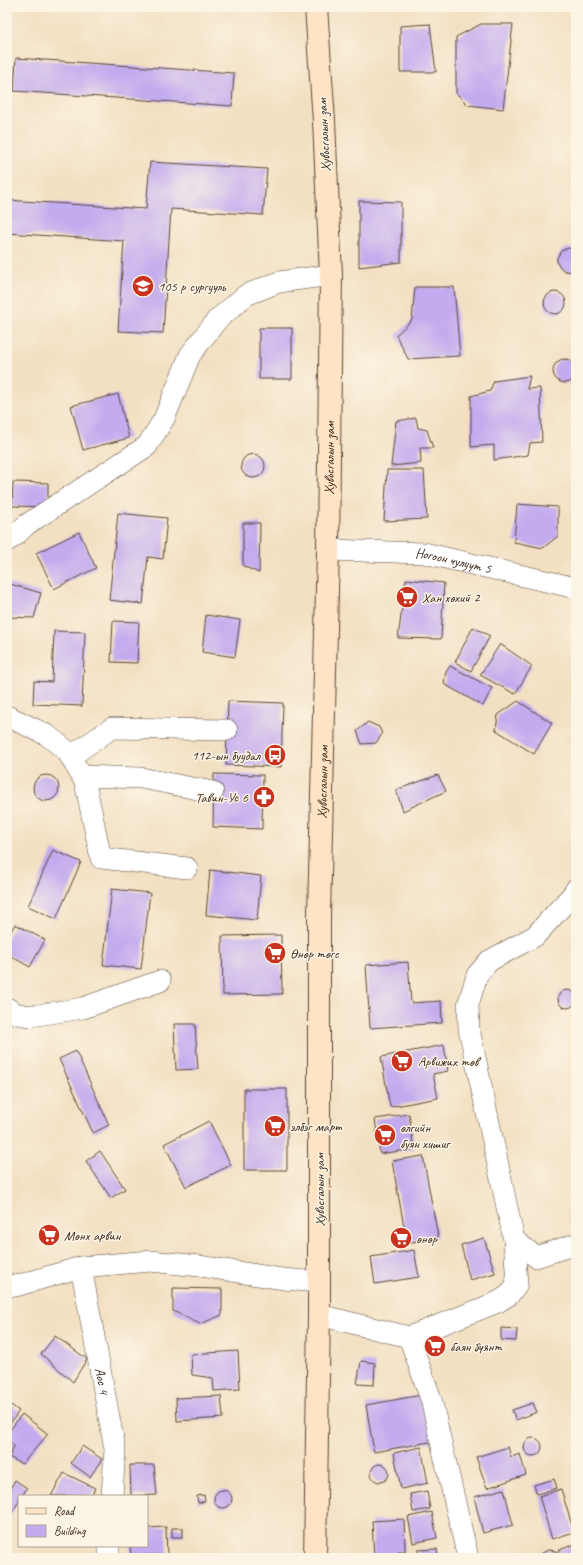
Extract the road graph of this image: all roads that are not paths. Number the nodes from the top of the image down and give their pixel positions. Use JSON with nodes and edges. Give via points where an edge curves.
{"nodes":[{"id":1,"x":316,"y":7,"type":"edge"},
{"id":2,"x":331,"y":275,"type":"junction"},
{"id":3,"x":17,"y":524,"type":"edge"},
{"id":4,"x":7,"y":541,"type":"edge"},
{"id":5,"x":328,"y":550,"type":"junction"},
{"id":6,"x":576,"y":588,"type":"edge"},
{"id":7,"x":7,"y":716,"type":"edge"},
{"id":8,"x":227,"y":730,"type":"dead end"},
{"id":9,"x":71,"y":756,"type":"junction"},
{"id":10,"x":82,"y":776,"type":"junction"},
{"id":11,"x":213,"y":792,"type":"dead end"},
{"id":12,"x":186,"y":868,"type":"dead end"},
{"id":13,"x":576,"y":889,"type":"edge"},
{"id":14,"x":160,"y":981,"type":"dead end"},
{"id":15,"x":7,"y":1008,"type":"edge"},
{"id":16,"x":514,"y":1240,"type":"junction"},
{"id":17,"x":576,"y":1244,"type":"edge"},
{"id":18,"x":81,"y":1267,"type":"junction"},
{"id":19,"x":319,"y":1282,"type":"junction"},
{"id":20,"x":10,"y":1290,"type":"edge"},
{"id":21,"x":319,"y":1315,"type":"junction"},
{"id":22,"x":409,"y":1337,"type":"junction"},
{"id":23,"x":112,"y":1495,"type":"edge"},
{"id":24,"x":109,"y":1547,"type":"edge"},
{"id":25,"x":109,"y":1558,"type":"edge"},
{"id":26,"x":315,"y":1558,"type":"edge"},
{"id":27,"x":468,"y":1558,"type":"edge"}],
"edges":[{"from":1,"to":2,"type":"main road","name":"Хувьсгалын зам"},
{"from":2,"to":3,"type":"street","via":[[279,282],[246,295],[217,320],[190,356],[164,419],[147,446]]},
{"from":2,"to":5,"type":"main road","name":"Хувьсгалын зам"},
{"from":3,"to":4,"type":"street","via":[[16,535]]},
{"from":5,"to":6,"type":"street","name":"Ногоон чулуут 5","via":[[424,553]]},
{"from":5,"to":19,"type":"main road","name":"Хувьсгалын зам","via":[[319,923]]},
{"from":7,"to":9,"type":"street","via":[[47,735]]},
{"from":8,"to":9,"type":"street","via":[[112,728]]},
{"from":9,"to":10,"type":"street"},
{"from":10,"to":11,"type":"street","via":[[141,778]]},
{"from":10,"to":12,"type":"street","via":[[101,858]]},
{"from":13,"to":16,"type":"street","via":[[535,936],[489,961],[477,975],[468,1005],[469,1029]]},
{"from":14,"to":15,"type":"street","via":[[83,1008],[31,1016],[17,1014]]},
{"from":16,"to":17,"type":"street","via":[[536,1257]]},
{"from":16,"to":22,"type":"street","via":[[517,1284],[510,1295]]},
{"from":18,"to":19,"type":"street","via":[[150,1261]]},
{"from":18,"to":20,"type":"street"},
{"from":18,"to":23,"type":"street","name":"Аос 4","via":[[115,1449]]},
{"from":19,"to":21,"type":"main road","name":"Хувьсгалын зам"},
{"from":21,"to":22,"type":"street"},
{"from":21,"to":26,"type":"main road","name":"Хувьсгалын зам"},
{"from":22,"to":27,"type":"street","via":[[431,1399]]},
{"from":24,"to":25,"type":"street"}]}
